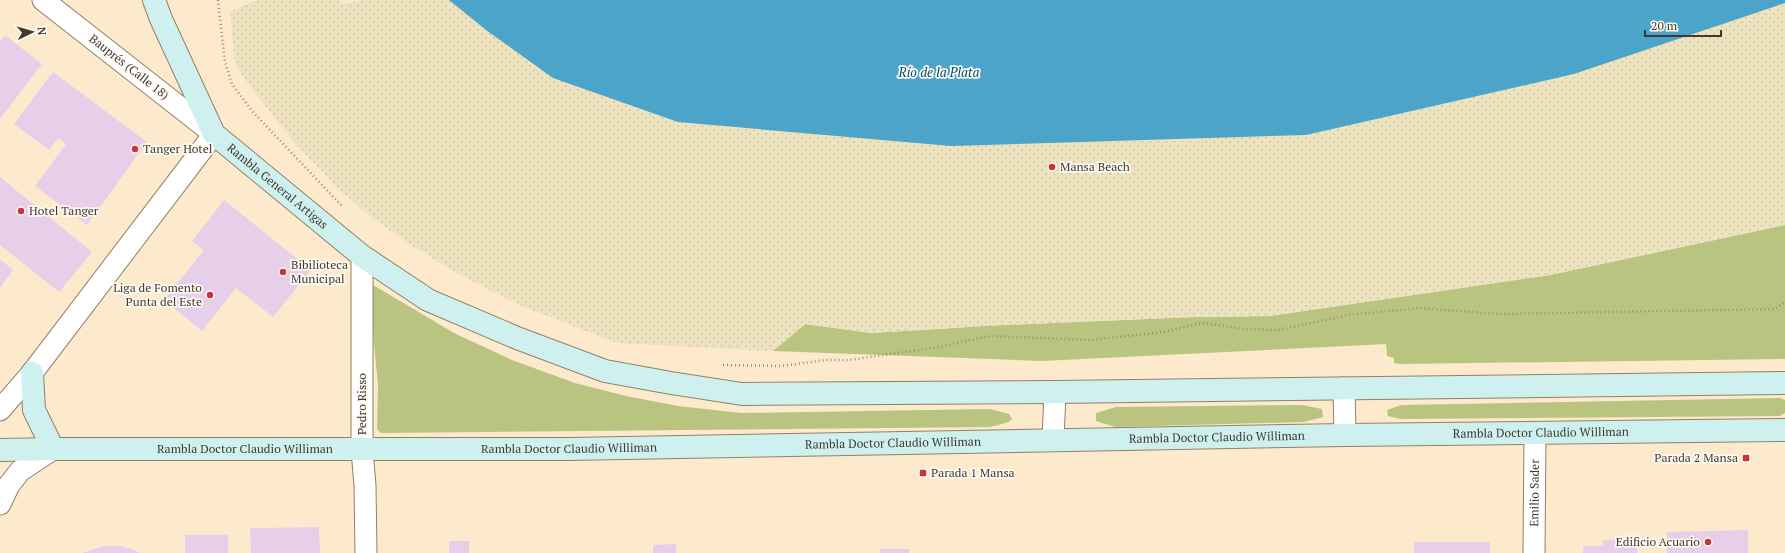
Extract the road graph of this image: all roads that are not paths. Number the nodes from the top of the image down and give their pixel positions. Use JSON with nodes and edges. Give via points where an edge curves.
{"nodes":[{"id":1,"x":43,"y":0,"type":"edge"},
{"id":2,"x":154,"y":0,"type":"edge"},
{"id":3,"x":214,"y":134,"type":"junction"},
{"id":4,"x":362,"y":256,"type":"junction"},
{"id":5,"x":32,"y":373,"type":"junction"},
{"id":6,"x":1785,"y":383,"type":"edge"},
{"id":7,"x":1344,"y":388,"type":"junction"},
{"id":8,"x":1055,"y":392,"type":"junction"},
{"id":9,"x":0,"y":410,"type":"edge"},
{"id":10,"x":1785,"y":430,"type":"edge"},
{"id":11,"x":1536,"y":433,"type":"junction"},
{"id":12,"x":1345,"y":434,"type":"junction"},
{"id":13,"x":1053,"y":439,"type":"junction"},
{"id":14,"x":53,"y":449,"type":"junction"},
{"id":15,"x":362,"y":449,"type":"junction"},
{"id":16,"x":0,"y":450,"type":"edge"},
{"id":17,"x":0,"y":504,"type":"edge"},
{"id":18,"x":366,"y":553,"type":"edge"},
{"id":19,"x":1534,"y":553,"type":"edge"}],
"edges":[{"from":1,"to":3,"type":"street","name":"Bauprés (Calle 18)"},
{"from":2,"to":3,"type":"main road","name":"Rambla General Artigas"},
{"from":3,"to":4,"type":"main road","name":"Rambla General Artigas"},
{"from":3,"to":5,"type":"street"},
{"from":4,"to":8,"type":"main road","via":[[428,300],[517,338],[605,371],[742,394]]},
{"from":4,"to":15,"type":"street","name":"Pedro Risso"},
{"from":5,"to":9,"type":"street"},
{"from":5,"to":14,"type":"main road","via":[[34,410]]},
{"from":6,"to":7,"type":"main road"},
{"from":7,"to":8,"type":"main road"},
{"from":7,"to":12,"type":"street"},
{"from":8,"to":13,"type":"street"},
{"from":10,"to":11,"type":"main road","name":"Rambla Doctor Claudio Williman"},
{"from":11,"to":12,"type":"main road","name":"Rambla Doctor Claudio Williman"},
{"from":11,"to":19,"type":"street","name":"Emilio Sader"},
{"from":12,"to":13,"type":"main road","name":"Rambla Doctor Claudio Williman"},
{"from":13,"to":15,"type":"main road","name":"Rambla Doctor Claudio Williman","via":[[569,449]]},
{"from":14,"to":15,"type":"main road","name":"Rambla Doctor Claudio Williman"},
{"from":14,"to":16,"type":"main road","name":"Rambla Doctor Claudio Williman"},
{"from":14,"to":17,"type":"street","via":[[20,471],[9,485]]},
{"from":15,"to":18,"type":"street","name":"Pedro Risso","via":[[366,499]]}]}
